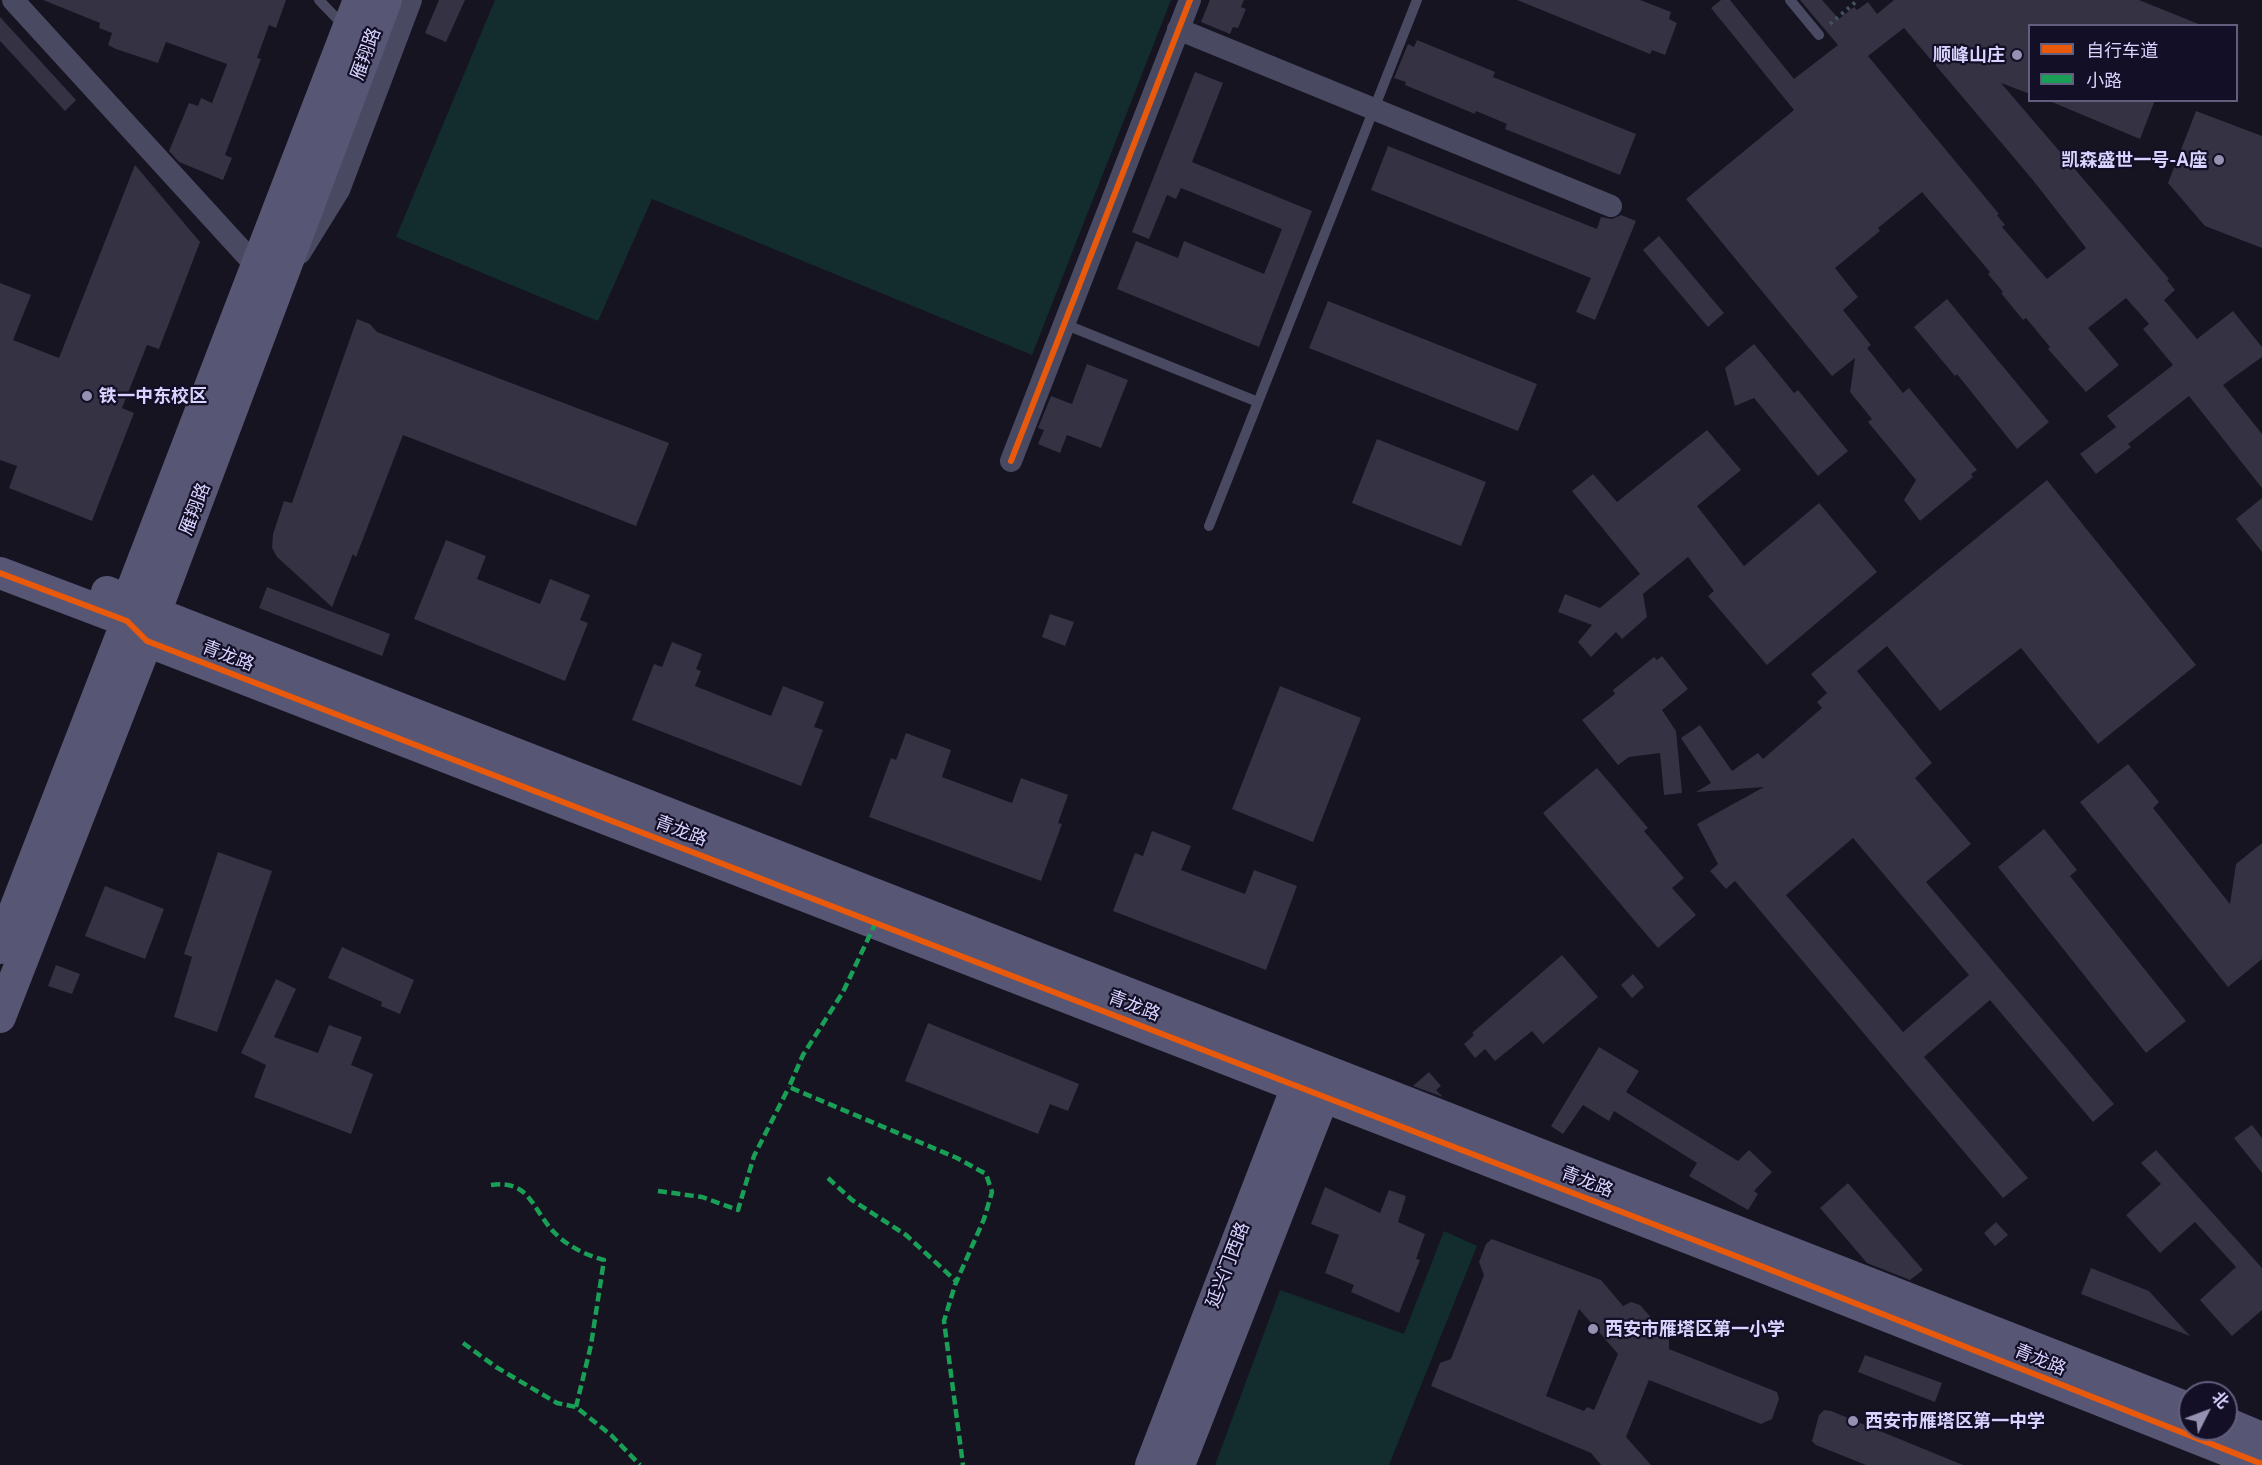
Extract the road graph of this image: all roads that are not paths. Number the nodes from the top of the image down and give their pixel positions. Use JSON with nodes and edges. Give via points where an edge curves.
{"nodes":[{"id":1,"x":13,"y":0,"type":"edge"},
{"id":2,"x":319,"y":0,"type":"edge"},
{"id":3,"x":359,"y":0,"type":"edge"},
{"id":4,"x":386,"y":0,"type":"edge"},
{"id":5,"x":411,"y":0,"type":"edge"},
{"id":6,"x":1190,"y":0,"type":"edge"},
{"id":7,"x":1417,"y":0,"type":"edge"},
{"id":8,"x":1790,"y":0,"type":"edge"},
{"id":9,"x":1178,"y":29,"type":"junction"},
{"id":10,"x":347,"y":30,"type":"junction"},
{"id":11,"x":1819,"y":35,"type":"road end"},
{"id":12,"x":1374,"y":109,"type":"junction"},
{"id":13,"x":1611,"y":206,"type":"dead end"},
{"id":14,"x":270,"y":275,"type":"junction"},
{"id":15,"x":1064,"y":324,"type":"junction"},
{"id":16,"x":1258,"y":402,"type":"junction"},
{"id":17,"x":1011,"y":461,"type":"dead end"},
{"id":18,"x":1209,"y":526,"type":"dead end"},
{"id":19,"x":0,"y":551,"type":"edge"},
{"id":20,"x":0,"y":573,"type":"edge"},
{"id":21,"x":139,"y":619,"type":"junction"},
{"id":22,"x":0,"y":948,"type":"edge"},
{"id":23,"x":0,"y":1017,"type":"edge"},
{"id":24,"x":1315,"y":1080,"type":"junction"},
{"id":25,"x":2178,"y":1404,"type":"edge"},
{"id":26,"x":2238,"y":1429,"type":"edge"},
{"id":27,"x":2262,"y":1438,"type":"edge"},
{"id":28,"x":2262,"y":1464,"type":"edge"},
{"id":29,"x":1151,"y":1465,"type":"edge"},
{"id":30,"x":1179,"y":1465,"type":"edge"}],
"edges":[{"from":1,"to":14,"type":"street"},
{"from":2,"to":10,"type":"lane"},
{"from":3,"to":10,"type":"street","name":"雁翔路"},
{"from":4,"to":14,"type":"street","name":"雁翔路"},
{"from":5,"to":14,"type":"street","via":[[339,190]]},
{"from":6,"to":9,"type":"street"},
{"from":7,"to":12,"type":"lane"},
{"from":8,"to":11,"type":"lane"},
{"from":9,"to":12,"type":"street"},
{"from":9,"to":15,"type":"street"},
{"from":10,"to":14,"type":"street","name":"雁翔路"},
{"from":12,"to":13,"type":"street"},
{"from":12,"to":16,"type":"lane"},
{"from":14,"to":21,"type":"street","name":"雁翔路"},
{"from":15,"to":16,"type":"lane"},
{"from":15,"to":17,"type":"street"},
{"from":16,"to":18,"type":"lane"},
{"from":19,"to":21,"type":"street","name":"青龙路"},
{"from":20,"to":21,"type":"street","name":"青龙路"},
{"from":21,"to":22,"type":"street","name":"雁翔路"},
{"from":21,"to":23,"type":"street","name":"雁翔路"},
{"from":21,"to":24,"type":"street","name":"青龙路"},
{"from":24,"to":25,"type":"street","name":"青龙路"},
{"from":24,"to":28,"type":"street","name":"青龙路"},
{"from":24,"to":29,"type":"street","name":"延兴门西路"},
{"from":24,"to":30,"type":"street","name":"延兴门西路"},
{"from":26,"to":27,"type":"street"}]}
